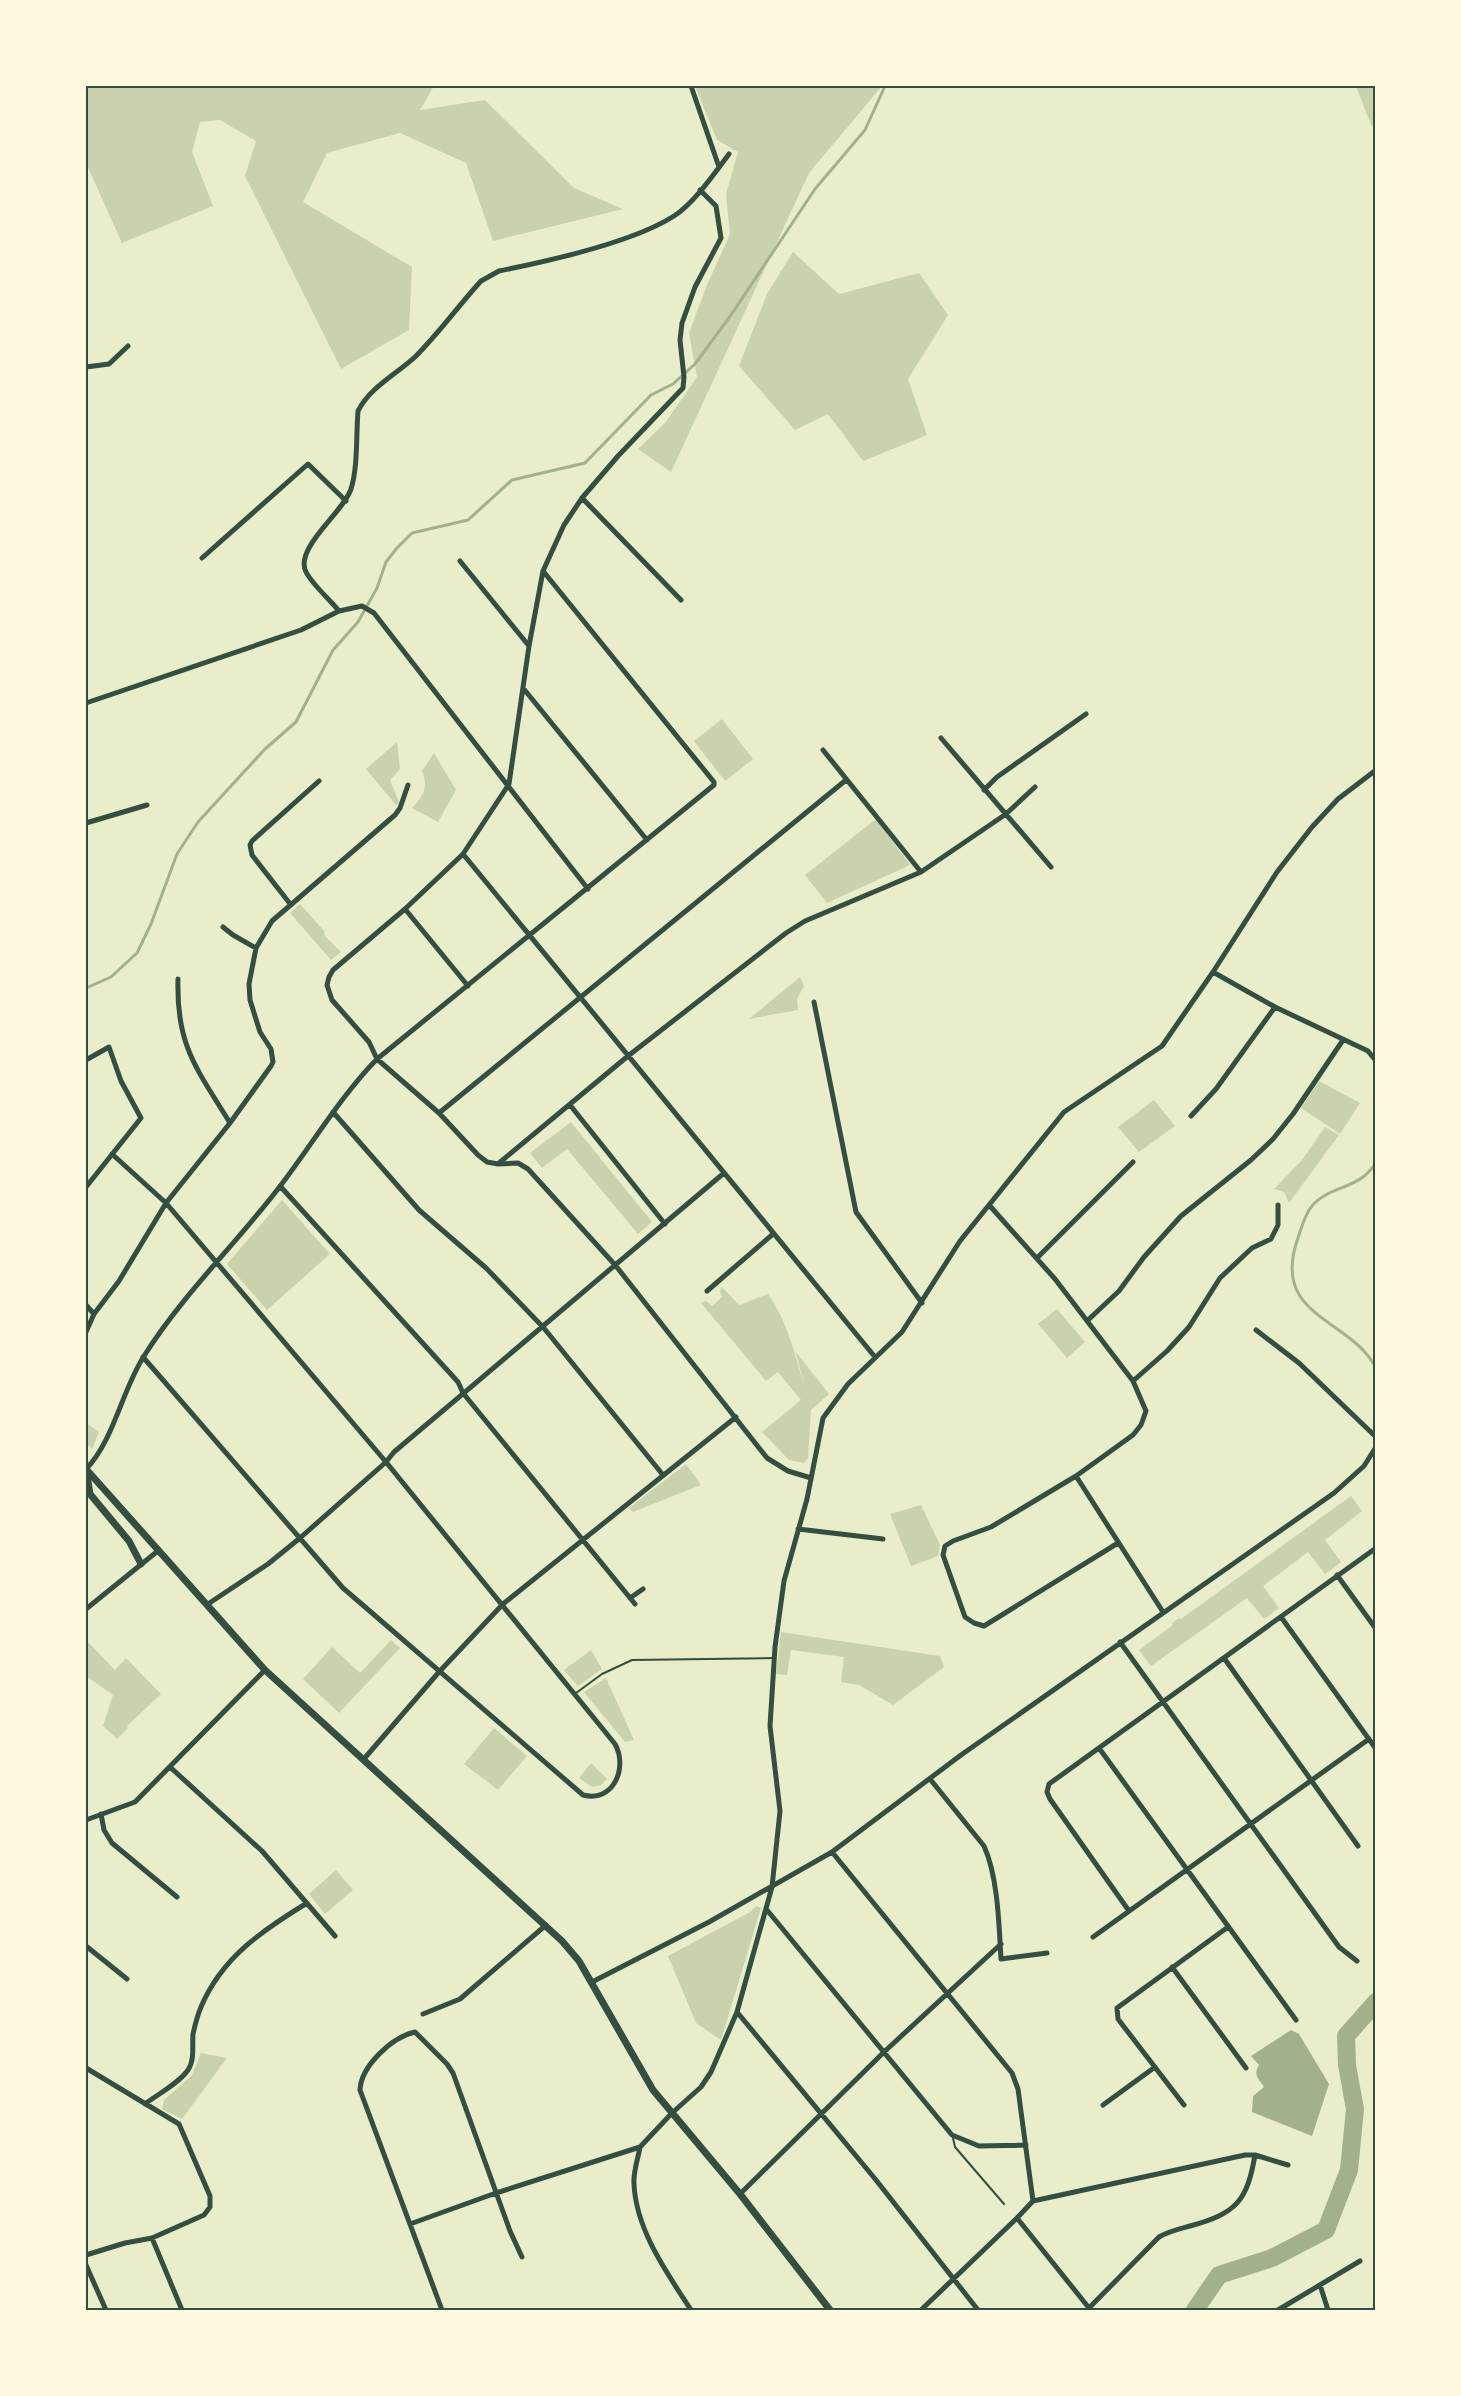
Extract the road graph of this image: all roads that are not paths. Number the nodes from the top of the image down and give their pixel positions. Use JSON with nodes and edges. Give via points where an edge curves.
{"nodes":[{"id":1,"x":692,"y":86,"type":"edge"},
{"id":2,"x":729,"y":154,"type":"dead end"},
{"id":3,"x":719,"y":167,"type":"junction"},
{"id":4,"x":700,"y":190,"type":"junction"},
{"id":5,"x":128,"y":346,"type":"dead end"},
{"id":6,"x":86,"y":367,"type":"edge"},
{"id":7,"x":582,"y":498,"type":"junction"},
{"id":8,"x":346,"y":501,"type":"junction"},
{"id":9,"x":202,"y":558,"type":"dead end"},
{"id":10,"x":460,"y":561,"type":"dead end"},
{"id":11,"x":543,"y":571,"type":"junction"},
{"id":12,"x":681,"y":600,"type":"dead end"},
{"id":13,"x":339,"y":611,"type":"junction"},
{"id":14,"x":528,"y":645,"type":"junction"},
{"id":15,"x":523,"y":688,"type":"junction"},
{"id":16,"x":86,"y":702,"type":"edge"},
{"id":17,"x":1086,"y":714,"type":"dead end"},
{"id":18,"x":941,"y":738,"type":"dead end"},
{"id":19,"x":823,"y":750,"type":"dead end"},
{"id":20,"x":1376,"y":770,"type":"edge"},
{"id":21,"x":846,"y":780,"type":"junction"},
{"id":22,"x":320,"y":781,"type":"dead end"},
{"id":23,"x":408,"y":784,"type":"dead end"},
{"id":24,"x":509,"y":784,"type":"junction"},
{"id":25,"x":1035,"y":788,"type":"dead end"},
{"id":26,"x":984,"y":790,"type":"junction"},
{"id":27,"x":147,"y":805,"type":"dead end"},
{"id":28,"x":1006,"y":814,"type":"junction"},
{"id":29,"x":86,"y":822,"type":"edge"},
{"id":30,"x":647,"y":840,"type":"junction"},
{"id":31,"x":463,"y":854,"type":"junction"},
{"id":32,"x":1051,"y":867,"type":"dead end"},
{"id":33,"x":921,"y":872,"type":"junction"},
{"id":34,"x":588,"y":889,"type":"junction"},
{"id":35,"x":291,"y":905,"type":"junction"},
{"id":36,"x":405,"y":909,"type":"junction"},
{"id":37,"x":223,"y":927,"type":"dead end"},
{"id":38,"x":530,"y":936,"type":"junction"},
{"id":39,"x":256,"y":948,"type":"junction"},
{"id":40,"x":1214,"y":972,"type":"junction"},
{"id":41,"x":178,"y":979,"type":"dead end"},
{"id":42,"x":468,"y":986,"type":"junction"},
{"id":43,"x":579,"y":997,"type":"junction"},
{"id":44,"x":814,"y":1002,"type":"dead end"},
{"id":45,"x":1275,"y":1007,"type":"junction"},
{"id":46,"x":1343,"y":1040,"type":"junction"},
{"id":47,"x":628,"y":1056,"type":"junction"},
{"id":48,"x":377,"y":1059,"type":"junction"},
{"id":49,"x":86,"y":1060,"type":"edge"},
{"id":50,"x":1376,"y":1061,"type":"edge"},
{"id":51,"x":570,"y":1105,"type":"junction"},
{"id":52,"x":333,"y":1112,"type":"junction"},
{"id":53,"x":439,"y":1113,"type":"junction"},
{"id":54,"x":1191,"y":1116,"type":"dead end"},
{"id":55,"x":230,"y":1123,"type":"junction"},
{"id":56,"x":112,"y":1154,"type":"junction"},
{"id":57,"x":1132,"y":1162,"type":"dead end"},
{"id":58,"x":498,"y":1164,"type":"junction"},
{"id":59,"x":724,"y":1173,"type":"junction"},
{"id":60,"x":280,"y":1186,"type":"junction"},
{"id":61,"x":86,"y":1187,"type":"edge"},
{"id":62,"x":166,"y":1203,"type":"junction"},
{"id":63,"x":1278,"y":1205,"type":"dead end"},
{"id":64,"x":990,"y":1206,"type":"junction"},
{"id":65,"x":665,"y":1224,"type":"junction"},
{"id":66,"x":773,"y":1234,"type":"junction"},
{"id":67,"x":1037,"y":1258,"type":"junction"},
{"id":68,"x":216,"y":1263,"type":"junction"},
{"id":69,"x":616,"y":1266,"type":"junction"},
{"id":70,"x":707,"y":1291,"type":"dead end"},
{"id":71,"x":922,"y":1303,"type":"junction"},
{"id":72,"x":86,"y":1305,"type":"edge"},
{"id":73,"x":94,"y":1314,"type":"junction"},
{"id":74,"x":1087,"y":1321,"type":"junction"},
{"id":75,"x":543,"y":1327,"type":"junction"},
{"id":76,"x":1256,"y":1330,"type":"dead end"},
{"id":77,"x":86,"y":1332,"type":"edge"},
{"id":78,"x":143,"y":1357,"type":"junction"},
{"id":79,"x":875,"y":1357,"type":"junction"},
{"id":80,"x":1133,"y":1381,"type":"junction"},
{"id":81,"x":463,"y":1393,"type":"junction"},
{"id":82,"x":736,"y":1417,"type":"junction"},
{"id":83,"x":1376,"y":1437,"type":"edge"},
{"id":84,"x":1376,"y":1447,"type":"edge"},
{"id":85,"x":386,"y":1462,"type":"junction"},
{"id":86,"x":86,"y":1469,"type":"edge"},
{"id":87,"x":663,"y":1475,"type":"junction"},
{"id":88,"x":1076,"y":1476,"type":"junction"},
{"id":89,"x":811,"y":1478,"type":"junction"},
{"id":90,"x":798,"y":1529,"type":"junction"},
{"id":91,"x":300,"y":1538,"type":"junction"},
{"id":92,"x":582,"y":1539,"type":"junction"},
{"id":93,"x":883,"y":1539,"type":"dead end"},
{"id":94,"x":1118,"y":1543,"type":"junction"},
{"id":95,"x":1376,"y":1548,"type":"edge"},
{"id":96,"x":159,"y":1550,"type":"junction"},
{"id":97,"x":141,"y":1564,"type":"junction"},
{"id":98,"x":1337,"y":1575,"type":"junction"},
{"id":99,"x":643,"y":1589,"type":"dead end"},
{"id":100,"x":630,"y":1598,"type":"junction"},
{"id":101,"x":208,"y":1604,"type":"junction"},
{"id":102,"x":503,"y":1604,"type":"junction"},
{"id":103,"x":635,"y":1604,"type":"dead end"},
{"id":104,"x":86,"y":1609,"type":"edge"},
{"id":105,"x":1163,"y":1612,"type":"junction"},
{"id":106,"x":1281,"y":1617,"type":"junction"},
{"id":107,"x":1376,"y":1629,"type":"edge"},
{"id":108,"x":1120,"y":1642,"type":"junction"},
{"id":109,"x":774,"y":1658,"type":"junction"},
{"id":110,"x":1224,"y":1659,"type":"junction"},
{"id":111,"x":265,"y":1670,"type":"junction"},
{"id":112,"x":439,"y":1672,"type":"junction"},
{"id":113,"x":575,"y":1693,"type":"junction"},
{"id":114,"x":1162,"y":1701,"type":"junction"},
{"id":115,"x":1369,"y":1739,"type":"junction"},
{"id":116,"x":1099,"y":1748,"type":"junction"},
{"id":117,"x":1376,"y":1749,"type":"edge"},
{"id":118,"x":363,"y":1760,"type":"junction"},
{"id":119,"x":170,"y":1767,"type":"junction"},
{"id":120,"x":930,"y":1779,"type":"junction"},
{"id":121,"x":1311,"y":1781,"type":"junction"},
{"id":122,"x":101,"y":1814,"type":"junction"},
{"id":123,"x":86,"y":1820,"type":"edge"},
{"id":124,"x":1250,"y":1825,"type":"junction"},
{"id":125,"x":1358,"y":1846,"type":"dead end"},
{"id":126,"x":832,"y":1852,"type":"junction"},
{"id":127,"x":1186,"y":1870,"type":"junction"},
{"id":128,"x":772,"y":1887,"type":"junction"},
{"id":129,"x":177,"y":1897,"type":"dead end"},
{"id":130,"x":307,"y":1903,"type":"junction"},
{"id":131,"x":767,"y":1910,"type":"junction"},
{"id":132,"x":1129,"y":1911,"type":"junction"},
{"id":133,"x":546,"y":1925,"type":"junction"},
{"id":134,"x":1228,"y":1927,"type":"junction"},
{"id":135,"x":335,"y":1936,"type":"dead end"},
{"id":136,"x":1093,"y":1937,"type":"dead end"},
{"id":137,"x":1000,"y":1944,"type":"junction"},
{"id":138,"x":86,"y":1946,"type":"edge"},
{"id":139,"x":1047,"y":1953,"type":"dead end"},
{"id":140,"x":1357,"y":1961,"type":"dead end"},
{"id":141,"x":1172,"y":1967,"type":"junction"},
{"id":142,"x":127,"y":1979,"type":"dead end"},
{"id":143,"x":592,"y":1982,"type":"junction"},
{"id":144,"x":949,"y":1993,"type":"junction"},
{"id":145,"x":737,"y":2012,"type":"junction"},
{"id":146,"x":423,"y":2014,"type":"dead end"},
{"id":147,"x":1296,"y":2020,"type":"dead end"},
{"id":148,"x":884,"y":2052,"type":"junction"},
{"id":149,"x":1155,"y":2067,"type":"junction"},
{"id":150,"x":86,"y":2068,"type":"edge"},
{"id":151,"x":1246,"y":2068,"type":"dead end"},
{"id":152,"x":145,"y":2104,"type":"junction"},
{"id":153,"x":1103,"y":2105,"type":"dead end"},
{"id":154,"x":1184,"y":2105,"type":"dead end"},
{"id":155,"x":672,"y":2113,"type":"junction"},
{"id":156,"x":822,"y":2115,"type":"junction"},
{"id":157,"x":952,"y":2135,"type":"junction"},
{"id":158,"x":1026,"y":2145,"type":"junction"},
{"id":159,"x":640,"y":2147,"type":"junction"},
{"id":160,"x":1256,"y":2155,"type":"junction"},
{"id":161,"x":1288,"y":2165,"type":"dead end"},
{"id":162,"x":496,"y":2193,"type":"junction"},
{"id":163,"x":740,"y":2194,"type":"junction"},
{"id":164,"x":1033,"y":2201,"type":"junction"},
{"id":165,"x":1004,"y":2204,"type":"dead end"},
{"id":166,"x":1017,"y":2218,"type":"junction"},
{"id":167,"x":410,"y":2224,"type":"junction"},
{"id":168,"x":152,"y":2238,"type":"junction"},
{"id":169,"x":86,"y":2255,"type":"edge"},
{"id":170,"x":522,"y":2257,"type":"dead end"},
{"id":171,"x":1360,"y":2261,"type":"dead end"},
{"id":172,"x":86,"y":2265,"type":"edge"},
{"id":173,"x":954,"y":2279,"type":"junction"},
{"id":174,"x":1320,"y":2285,"type":"junction"},
{"id":175,"x":106,"y":2310,"type":"edge"},
{"id":176,"x":182,"y":2310,"type":"edge"},
{"id":177,"x":442,"y":2310,"type":"edge"},
{"id":178,"x":692,"y":2310,"type":"edge"},
{"id":179,"x":830,"y":2310,"type":"edge"},
{"id":180,"x":921,"y":2310,"type":"edge"},
{"id":181,"x":978,"y":2310,"type":"edge"},
{"id":182,"x":1278,"y":2310,"type":"edge"},
{"id":183,"x":1328,"y":2310,"type":"edge"}],
"edges":[{"from":1,"to":3,"type":"street"},
{"from":2,"to":3,"type":"street"},
{"from":3,"to":4,"type":"street"},
{"from":4,"to":7,"type":"street","via":[[716,206],[721,238],[682,322],[683,388]]},
{"from":4,"to":8,"type":"street","via":[[676,214],[655,226],[598,247],[499,271],[481,281],[417,355],[363,400],[358,411],[353,476]]},
{"from":5,"to":6,"type":"street","via":[[109,364]]},
{"from":7,"to":11,"type":"street","via":[[564,525]]},
{"from":7,"to":12,"type":"street"},
{"from":8,"to":9,"type":"street","via":[[308,465]]},
{"from":8,"to":13,"type":"street","via":[[309,545],[304,558],[305,571]]},
{"from":10,"to":14,"type":"street"},
{"from":11,"to":14,"type":"street"},
{"from":11,"to":30,"type":"street","via":[[714,782]]},
{"from":13,"to":16,"type":"street","via":[[301,630]]},
{"from":13,"to":24,"type":"street","via":[[363,606],[376,615]]},
{"from":14,"to":15,"type":"street"},
{"from":15,"to":24,"type":"street"},
{"from":15,"to":30,"type":"street"},
{"from":17,"to":26,"type":"street"},
{"from":18,"to":26,"type":"street"},
{"from":19,"to":21,"type":"street"},
{"from":20,"to":40,"type":"street","via":[[1338,799],[1312,827],[1277,872]]},
{"from":21,"to":33,"type":"street"},
{"from":21,"to":43,"type":"street"},
{"from":22,"to":35,"type":"street","via":[[252,841],[251,850]]},
{"from":23,"to":35,"type":"street","via":[[395,815]]},
{"from":24,"to":31,"type":"street"},
{"from":24,"to":34,"type":"street"},
{"from":25,"to":28,"type":"street"},
{"from":26,"to":28,"type":"street"},
{"from":27,"to":29,"type":"street"},
{"from":28,"to":32,"type":"street"},
{"from":28,"to":33,"type":"street"},
{"from":30,"to":34,"type":"street"},
{"from":31,"to":36,"type":"street"},
{"from":31,"to":38,"type":"street"},
{"from":33,"to":47,"type":"street","via":[[786,933]]},
{"from":34,"to":38,"type":"street"},
{"from":35,"to":39,"type":"street","via":[[272,921]]},
{"from":36,"to":42,"type":"street"},
{"from":36,"to":48,"type":"street","via":[[329,976],[329,995],[369,1042]]},
{"from":37,"to":39,"type":"street"},
{"from":38,"to":42,"type":"street"},
{"from":38,"to":43,"type":"street"},
{"from":39,"to":55,"type":"street","via":[[250,1000],[273,1062]]},
{"from":40,"to":45,"type":"street"},
{"from":40,"to":64,"type":"street","via":[[1162,1046],[1065,1112]]},
{"from":41,"to":55,"type":"street","via":[[177,1008],[187,1050]]},
{"from":42,"to":48,"type":"street"},
{"from":43,"to":47,"type":"street"},
{"from":43,"to":53,"type":"street"},
{"from":44,"to":71,"type":"street","via":[[856,1212]]},
{"from":45,"to":46,"type":"street"},
{"from":45,"to":54,"type":"street","via":[[1216,1089]]},
{"from":46,"to":50,"type":"street","via":[[1368,1051]]},
{"from":46,"to":74,"type":"street","via":[[1273,1139],[1181,1216],[1119,1291]]},
{"from":47,"to":51,"type":"street"},
{"from":47,"to":59,"type":"street"},
{"from":48,"to":52,"type":"street"},
{"from":48,"to":53,"type":"street"},
{"from":49,"to":56,"type":"street","via":[[109,1047],[141,1118]]},
{"from":51,"to":58,"type":"street"},
{"from":51,"to":65,"type":"street"},
{"from":52,"to":60,"type":"street"},
{"from":52,"to":75,"type":"street","via":[[419,1210],[486,1268]]},
{"from":53,"to":58,"type":"street","via":[[478,1155]]},
{"from":55,"to":62,"type":"street"},
{"from":56,"to":61,"type":"street"},
{"from":56,"to":62,"type":"street"},
{"from":57,"to":67,"type":"street"},
{"from":58,"to":69,"type":"street","via":[[518,1163],[528,1169]]},
{"from":59,"to":65,"type":"street"},
{"from":59,"to":66,"type":"street"},
{"from":60,"to":68,"type":"street"},
{"from":60,"to":81,"type":"street","via":[[458,1382]]},
{"from":62,"to":68,"type":"street"},
{"from":62,"to":73,"type":"street","via":[[119,1281]]},
{"from":63,"to":80,"type":"street","via":[[1278,1225],[1271,1239],[1252,1248],[1220,1278],[1189,1327]]},
{"from":64,"to":67,"type":"street"},
{"from":64,"to":71,"type":"street","via":[[940,1269]]},
{"from":65,"to":69,"type":"street"},
{"from":66,"to":70,"type":"street"},
{"from":66,"to":79,"type":"street"},
{"from":67,"to":74,"type":"street"},
{"from":68,"to":78,"type":"street"},
{"from":68,"to":85,"type":"street"},
{"from":69,"to":75,"type":"street"},
{"from":69,"to":82,"type":"street"},
{"from":71,"to":79,"type":"street","via":[[902,1332]]},
{"from":72,"to":73,"type":"street"},
{"from":73,"to":77,"type":"street"},
{"from":74,"to":80,"type":"street"},
{"from":75,"to":81,"type":"street"},
{"from":75,"to":87,"type":"street"},
{"from":76,"to":83,"type":"street","via":[[1299,1364]]},
{"from":78,"to":86,"type":"street","via":[[99,1452]]},
{"from":78,"to":91,"type":"street"},
{"from":79,"to":89,"type":"street","via":[[848,1384],[823,1418]]},
{"from":80,"to":88,"type":"street","via":[[1146,1411],[1142,1425]]},
{"from":81,"to":85,"type":"street"},
{"from":81,"to":92,"type":"street"},
{"from":82,"to":87,"type":"street"},
{"from":82,"to":89,"type":"street","via":[[767,1458],[788,1471]]},
{"from":84,"to":105,"type":"street","via":[[1364,1466],[1334,1493]]},
{"from":85,"to":91,"type":"street"},
{"from":85,"to":102,"type":"street"},
{"from":86,"to":96,"type":"main road"},
{"from":86,"to":97,"type":"main road","via":[[90,1494],[129,1541]]},
{"from":87,"to":92,"type":"street"},
{"from":88,"to":94,"type":"street"},
{"from":88,"to":94,"type":"street","via":[[991,1527],[945,1546],[943,1555],[965,1617],[984,1626]]},
{"from":89,"to":90,"type":"street"},
{"from":90,"to":93,"type":"street"},
{"from":90,"to":109,"type":"street","via":[[784,1581]]},
{"from":91,"to":101,"type":"street"},
{"from":91,"to":112,"type":"street","via":[[343,1588]]},
{"from":92,"to":100,"type":"street"},
{"from":92,"to":102,"type":"street"},
{"from":94,"to":105,"type":"street"},
{"from":95,"to":98,"type":"street"},
{"from":96,"to":97,"type":"street"},
{"from":96,"to":101,"type":"main road"},
{"from":97,"to":104,"type":"street"},
{"from":98,"to":106,"type":"street"},
{"from":98,"to":107,"type":"street"},
{"from":99,"to":100,"type":"street"},
{"from":100,"to":103,"type":"street"},
{"from":101,"to":111,"type":"main road"},
{"from":102,"to":112,"type":"street"},
{"from":102,"to":113,"type":"street"},
{"from":105,"to":108,"type":"street"},
{"from":106,"to":110,"type":"street"},
{"from":106,"to":115,"type":"street"},
{"from":108,"to":114,"type":"street"},
{"from":108,"to":120,"type":"street"},
{"from":109,"to":113,"type":"lane","via":[[632,1660]]},
{"from":109,"to":128,"type":"street","via":[[770,1726],[780,1811]]},
{"from":110,"to":114,"type":"street"},
{"from":110,"to":121,"type":"street"},
{"from":111,"to":118,"type":"main road"},
{"from":111,"to":119,"type":"street"},
{"from":112,"to":113,"type":"street","via":[[583,1795],[600,1797],[615,1782],[620,1752]]},
{"from":112,"to":118,"type":"street"},
{"from":114,"to":116,"type":"street"},
{"from":114,"to":124,"type":"street"},
{"from":115,"to":117,"type":"street"},
{"from":115,"to":121,"type":"street"},
{"from":116,"to":127,"type":"street"},
{"from":116,"to":132,"type":"street","via":[[1053,1780],[1047,1792]]},
{"from":118,"to":133,"type":"main road"},
{"from":119,"to":122,"type":"street","via":[[135,1802]]},
{"from":119,"to":130,"type":"street","via":[[262,1851]]},
{"from":120,"to":126,"type":"street"},
{"from":120,"to":137,"type":"street","via":[[984,1846],[994,1886]]},
{"from":121,"to":124,"type":"street"},
{"from":121,"to":125,"type":"street"},
{"from":122,"to":123,"type":"street"},
{"from":122,"to":129,"type":"street","via":[[112,1843]]},
{"from":124,"to":127,"type":"street"},
{"from":124,"to":140,"type":"street","via":[[1339,1947]]},
{"from":126,"to":128,"type":"street"},
{"from":126,"to":144,"type":"street"},
{"from":127,"to":132,"type":"street"},
{"from":127,"to":134,"type":"street"},
{"from":128,"to":131,"type":"street"},
{"from":128,"to":143,"type":"street"},
{"from":130,"to":135,"type":"street"},
{"from":130,"to":152,"type":"street","via":[[256,1936],[227,1965],[201,2006],[189,2069]]},
{"from":131,"to":145,"type":"street"},
{"from":131,"to":148,"type":"street"},
{"from":132,"to":136,"type":"street"},
{"from":133,"to":143,"type":"main road","via":[[579,1961]]},
{"from":133,"to":146,"type":"street","via":[[460,1999]]},
{"from":134,"to":141,"type":"street"},
{"from":134,"to":147,"type":"street"},
{"from":137,"to":139,"type":"street","via":[[1001,1959]]},
{"from":137,"to":144,"type":"street"},
{"from":138,"to":142,"type":"street"},
{"from":141,"to":149,"type":"street","via":[[1117,2008],[1118,2019]]},
{"from":141,"to":151,"type":"street"},
{"from":143,"to":155,"type":"main road","via":[[653,2090]]},
{"from":144,"to":148,"type":"street"},
{"from":144,"to":158,"type":"street","via":[[1016,2080]]},
{"from":145,"to":155,"type":"street","via":[[711,2072],[701,2087]]},
{"from":145,"to":156,"type":"street"},
{"from":148,"to":156,"type":"street"},
{"from":148,"to":157,"type":"street"},
{"from":149,"to":153,"type":"street"},
{"from":149,"to":154,"type":"street"},
{"from":150,"to":152,"type":"street"},
{"from":152,"to":168,"type":"street","via":[[179,2124],[210,2196],[210,2206],[204,2215]]},
{"from":155,"to":159,"type":"street"},
{"from":155,"to":163,"type":"main road"},
{"from":156,"to":163,"type":"street"},
{"from":156,"to":173,"type":"street"},
{"from":157,"to":158,"type":"street","via":[[979,2146]]},
{"from":157,"to":165,"type":"lane","via":[[956,2147]]},
{"from":158,"to":164,"type":"street"},
{"from":159,"to":162,"type":"street"},
{"from":159,"to":178,"type":"street","via":[[633,2181],[636,2204],[651,2241]]},
{"from":160,"to":161,"type":"street"},
{"from":160,"to":164,"type":"street"},
{"from":160,"to":166,"type":"street","via":[[1251,2181],[1235,2206],[1213,2219],[1159,2237],[1089,2308]]},
{"from":162,"to":167,"type":"street"},
{"from":162,"to":167,"type":"street","via":[[453,2073],[419,2034],[410,2033],[382,2049],[360,2090]]},
{"from":162,"to":170,"type":"street"},
{"from":163,"to":179,"type":"main road"},
{"from":164,"to":166,"type":"street"},
{"from":166,"to":173,"type":"street"},
{"from":167,"to":177,"type":"street"},
{"from":168,"to":169,"type":"street"},
{"from":168,"to":176,"type":"street"},
{"from":171,"to":174,"type":"street"},
{"from":172,"to":175,"type":"street"},
{"from":173,"to":180,"type":"street"},
{"from":173,"to":181,"type":"street"},
{"from":174,"to":182,"type":"street"},
{"from":174,"to":183,"type":"street"}]}
